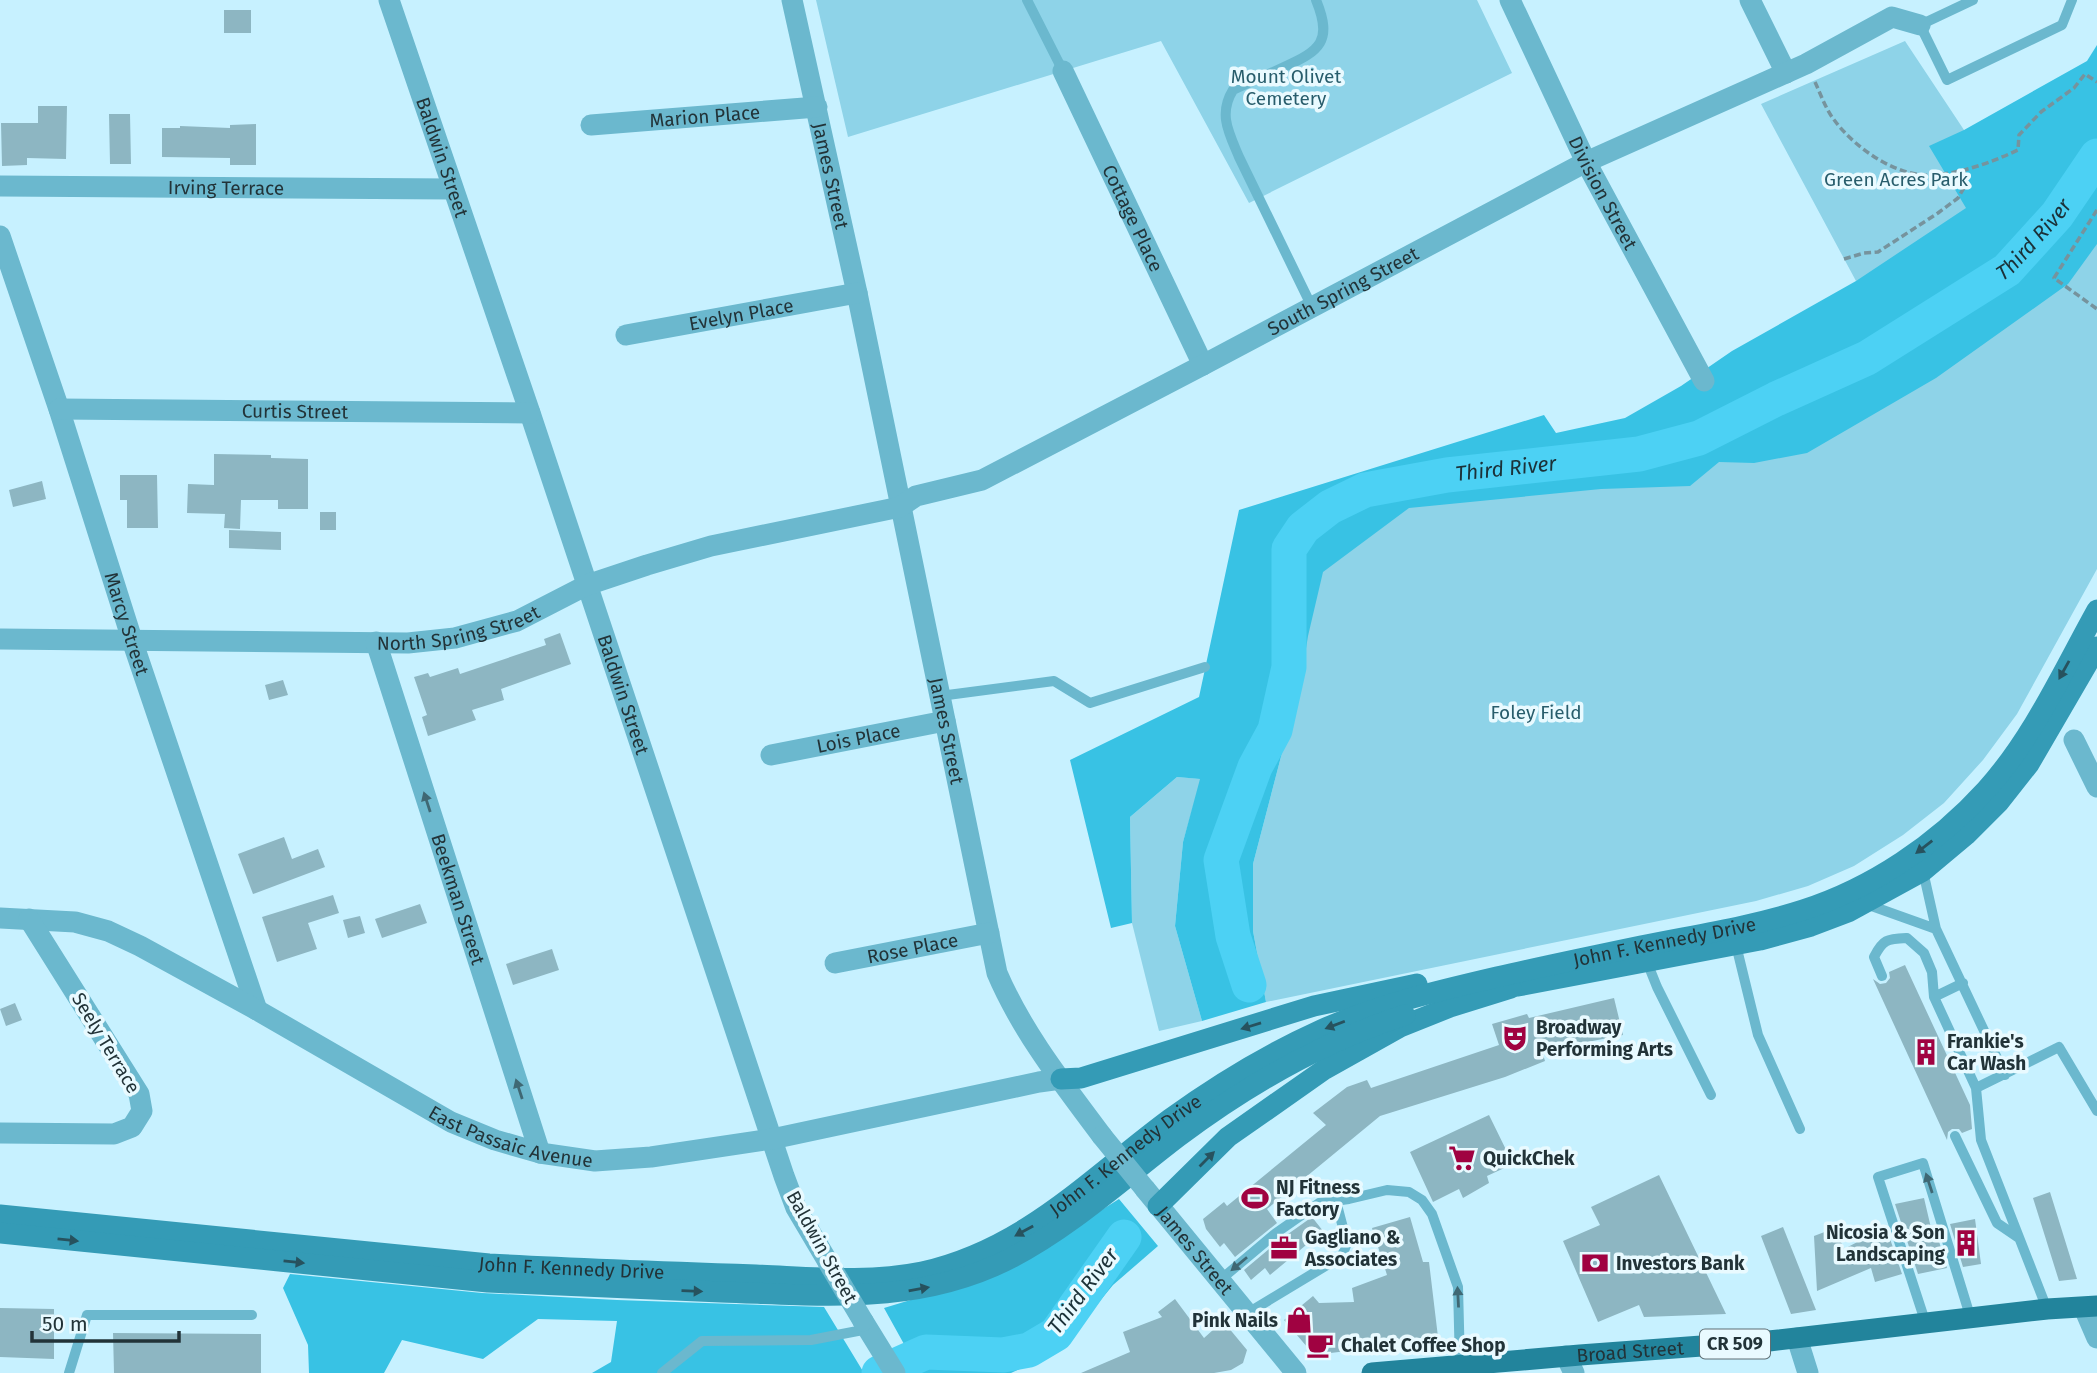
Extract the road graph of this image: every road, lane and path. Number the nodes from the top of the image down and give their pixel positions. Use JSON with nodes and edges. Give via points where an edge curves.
{"nodes":[{"id":1,"x":389,"y":0,"type":"edge"},
{"id":2,"x":792,"y":0,"type":"edge"},
{"id":3,"x":1027,"y":0,"type":"edge"},
{"id":4,"x":1316,"y":0,"type":"edge"},
{"id":5,"x":1510,"y":0,"type":"edge"},
{"id":6,"x":1750,"y":0,"type":"edge"},
{"id":7,"x":1973,"y":0,"type":"edge"},
{"id":8,"x":2072,"y":0,"type":"edge"},
{"id":9,"x":1920,"y":25,"type":"junction"},
{"id":10,"x":1806,"y":64,"type":"junction"},
{"id":11,"x":1063,"y":71,"type":"joint"},
{"id":12,"x":1786,"y":73,"type":"junction"},
{"id":13,"x":2097,"y":82,"type":"edge"},
{"id":14,"x":817,"y":107,"type":"junction"},
{"id":15,"x":591,"y":125,"type":"dead end"},
{"id":16,"x":1586,"y":162,"type":"junction"},
{"id":17,"x":1964,"y":169,"type":"junction"},
{"id":18,"x":0,"y":186,"type":"edge"},
{"id":19,"x":453,"y":189,"type":"junction"},
{"id":20,"x":2097,"y":210,"type":"edge"},
{"id":21,"x":0,"y":236,"type":"edge"},
{"id":22,"x":1844,"y":259,"type":"dead end"},
{"id":23,"x":858,"y":293,"type":"junction"},
{"id":24,"x":1311,"y":307,"type":"junction"},
{"id":25,"x":2097,"y":309,"type":"edge"},
{"id":26,"x":626,"y":335,"type":"dead end"},
{"id":27,"x":1203,"y":365,"type":"junction"},
{"id":28,"x":1704,"y":381,"type":"dead end"},
{"id":29,"x":59,"y":409,"type":"junction"},
{"id":30,"x":530,"y":413,"type":"junction"},
{"id":31,"x":900,"y":506,"type":"junction"},
{"id":32,"x":587,"y":585,"type":"junction"},
{"id":33,"x":2097,"y":610,"type":"edge"},
{"id":34,"x":0,"y":639,"type":"edge"},
{"id":35,"x":132,"y":640,"type":"junction"},
{"id":36,"x":376,"y":642,"type":"junction"},
{"id":37,"x":2097,"y":647,"type":"edge"},
{"id":38,"x":1205,"y":667,"type":"dead end"},
{"id":39,"x":940,"y":696,"type":"junction"},
{"id":40,"x":945,"y":721,"type":"junction"},
{"id":41,"x":2074,"y":740,"type":"dead end"},
{"id":42,"x":771,"y":755,"type":"dead end"},
{"id":43,"x":2097,"y":787,"type":"edge"},
{"id":44,"x":1923,"y":871,"type":"junction"},
{"id":45,"x":1864,"y":903,"type":"junction"},
{"id":46,"x":0,"y":918,"type":"edge"},
{"id":47,"x":29,"y":919,"type":"junction"},
{"id":48,"x":1936,"y":929,"type":"junction"},
{"id":49,"x":989,"y":933,"type":"junction"},
{"id":50,"x":1736,"y":944,"type":"junction"},
{"id":51,"x":1581,"y":958,"type":"junction"},
{"id":52,"x":835,"y":962,"type":"dead end"},
{"id":53,"x":1647,"y":962,"type":"junction"},
{"id":54,"x":1882,"y":976,"type":"dead end"},
{"id":55,"x":1963,"y":983,"type":"junction"},
{"id":56,"x":1511,"y":988,"type":"junction"},
{"id":57,"x":1934,"y":997,"type":"junction"},
{"id":58,"x":257,"y":1010,"type":"junction"},
{"id":59,"x":2005,"y":1075,"type":"junction"},
{"id":60,"x":1061,"y":1079,"type":"junction"},
{"id":61,"x":1976,"y":1088,"type":"junction"},
{"id":62,"x":1711,"y":1095,"type":"dead end"},
{"id":63,"x":2097,"y":1111,"type":"edge"},
{"id":64,"x":1800,"y":1129,"type":"dead end"},
{"id":65,"x":0,"y":1133,"type":"edge"},
{"id":66,"x":1955,"y":1136,"type":"dead end"},
{"id":67,"x":772,"y":1139,"type":"junction"},
{"id":68,"x":540,"y":1153,"type":"junction"},
{"id":69,"x":1336,"y":1201,"type":"junction"},
{"id":70,"x":1158,"y":1206,"type":"junction"},
{"id":71,"x":0,"y":1215,"type":"edge"},
{"id":72,"x":0,"y":1233,"type":"edge"},
{"id":73,"x":2020,"y":1239,"type":"junction"},
{"id":74,"x":1219,"y":1280,"type":"junction"},
{"id":75,"x":2090,"y":1307,"type":"edge"},
{"id":76,"x":2047,"y":1309,"type":"junction"},
{"id":77,"x":1247,"y":1314,"type":"junction"},
{"id":78,"x":252,"y":1315,"type":"dead end"},
{"id":79,"x":1971,"y":1319,"type":"junction"},
{"id":80,"x":1926,"y":1324,"type":"junction"},
{"id":81,"x":870,"y":1332,"type":"junction"},
{"id":82,"x":1797,"y":1338,"type":"junction"},
{"id":83,"x":2097,"y":1338,"type":"edge"},
{"id":84,"x":1570,"y":1364,"type":"edge"},
{"id":85,"x":1466,"y":1368,"type":"edge"},
{"id":86,"x":69,"y":1373,"type":"edge"},
{"id":87,"x":662,"y":1373,"type":"edge"},
{"id":88,"x":895,"y":1373,"type":"edge"},
{"id":89,"x":1296,"y":1373,"type":"edge"},
{"id":90,"x":1372,"y":1373,"type":"edge"},
{"id":91,"x":1808,"y":1373,"type":"edge"}],
"edges":[{"from":1,"to":19,"type":"street","name":"Baldwin Street"},
{"from":2,"to":14,"type":"street","name":"James Street"},
{"from":3,"to":11,"type":"lane"},
{"from":4,"to":24,"type":"lane","via":[[1324,24],[1322,40],[1311,54],[1233,90],[1225,115],[1239,157]]},
{"from":5,"to":16,"type":"street","name":"Division Street"},
{"from":6,"to":12,"type":"street"},
{"from":7,"to":9,"type":"lane"},
{"from":8,"to":9,"type":"lane","via":[[2062,25],[1947,80]]},
{"from":9,"to":10,"type":"street","name":"South Spring Street","via":[[1892,17]]},
{"from":10,"to":12,"type":"street","name":"South Spring Street"},
{"from":10,"to":17,"type":"path","via":[[1834,120],[1861,148],[1892,167],[1916,173]]},
{"from":11,"to":27,"type":"street","name":"Cottage Place"},
{"from":12,"to":16,"type":"street","name":"South Spring Street"},
{"from":13,"to":17,"type":"path","via":[[2085,74],[2019,135],[2018,150]]},
{"from":14,"to":15,"type":"street","name":"Marion Place"},
{"from":14,"to":23,"type":"street","name":"James Street"},
{"from":16,"to":24,"type":"street","name":"South Spring Street"},
{"from":16,"to":28,"type":"street","name":"Division Street"},
{"from":17,"to":22,"type":"path","via":[[1965,186],[1958,198],[1938,213],[1878,252]]},
{"from":18,"to":19,"type":"street","name":"Irving Terrace"},
{"from":19,"to":30,"type":"street","name":"Baldwin Street"},
{"from":20,"to":25,"type":"path","via":[[2054,278]]},
{"from":21,"to":29,"type":"street","name":"Marcy Street"},
{"from":23,"to":26,"type":"street","name":"Evelyn Place"},
{"from":23,"to":31,"type":"street","name":"James Street"},
{"from":24,"to":27,"type":"street","name":"South Spring Street"},
{"from":27,"to":31,"type":"street","name":"South Spring Street","via":[[982,480],[916,496]]},
{"from":29,"to":30,"type":"street","name":"Curtis Street"},
{"from":29,"to":35,"type":"street","name":"Marcy Street"},
{"from":30,"to":32,"type":"street","name":"Baldwin Street"},
{"from":31,"to":32,"type":"street","name":"North Spring Street","via":[[711,546]]},
{"from":31,"to":39,"type":"street","name":"James Street"},
{"from":32,"to":36,"type":"street","name":"North Spring Street","via":[[517,621],[455,638]]},
{"from":32,"to":67,"type":"street","name":"Baldwin Street"},
{"from":33,"to":51,"type":"main road","name":"John F. Kennedy Drive","one_way":true,"via":[[2015,754],[1978,798],[1919,851],[1850,891],[1805,909]]},
{"from":34,"to":35,"type":"street","name":"North Spring Street"},
{"from":35,"to":36,"type":"street","name":"North Spring Street"},
{"from":35,"to":58,"type":"street","name":"Marcy Street"},
{"from":68,"to":36,"type":"street","name":"Beekman Street","one_way":true},
{"from":37,"to":44,"type":"main road","name":"John F. Kennedy Drive","via":[[2029,764],[1991,810]]},
{"from":38,"to":39,"type":"lane","via":[[1090,703],[1054,681]]},
{"from":39,"to":40,"type":"street","name":"James Street"},
{"from":40,"to":42,"type":"street","name":"Lois Place"},
{"from":40,"to":49,"type":"street","name":"James Street"},
{"from":41,"to":43,"type":"street"},
{"from":44,"to":45,"type":"main road","name":"John F. Kennedy Drive"},
{"from":44,"to":48,"type":"lane"},
{"from":45,"to":48,"type":"lane"},
{"from":45,"to":50,"type":"main road","name":"John F. Kennedy Drive","via":[[1811,926]]},
{"from":46,"to":47,"type":"street","name":"East Passaic Avenue"},
{"from":47,"to":58,"type":"street","name":"East Passaic Avenue","via":[[75,922],[108,931]]},
{"from":47,"to":65,"type":"street","name":"Seely Terrace","via":[[139,1094],[142,1111],[132,1127],[114,1134]]},
{"from":48,"to":55,"type":"lane"},
{"from":49,"to":52,"type":"street","name":"Rose Place"},
{"from":49,"to":60,"type":"street","name":"James Street","via":[[1007,997]]},
{"from":50,"to":53,"type":"main road","name":"John F. Kennedy Drive"},
{"from":50,"to":64,"type":"lane","via":[[1758,1035]]},
{"from":51,"to":60,"type":"main road","one_way":true,"via":[[1488,969],[1314,1006],[1081,1077]]},
{"from":51,"to":71,"type":"main road","name":"John F. Kennedy Drive","one_way":true,"via":[[1433,991],[1320,1031],[1213,1089],[1036,1224],[965,1259],[920,1272],[831,1278],[514,1266]]},
{"from":53,"to":56,"type":"main road","name":"John F. Kennedy Drive"},
{"from":53,"to":62,"type":"lane"},
{"from":54,"to":57,"type":"lane","via":[[1874,957],[1880,946],[1889,939],[1906,939],[1924,953],[1932,972]]},
{"from":55,"to":57,"type":"lane"},
{"from":55,"to":59,"type":"lane"},
{"from":70,"to":56,"type":"main road","one_way":true,"via":[[1228,1137],[1325,1069],[1400,1027]]},
{"from":72,"to":56,"type":"main road","name":"John F. Kennedy Drive","one_way":true,"via":[[488,1282],[830,1295],[924,1289],[971,1276],[1045,1239],[1179,1137],[1274,1074],[1379,1024]]},
{"from":57,"to":61,"type":"lane"},
{"from":58,"to":68,"type":"street","name":"East Passaic Avenue","via":[[451,1122]]},
{"from":59,"to":61,"type":"lane"},
{"from":59,"to":63,"type":"lane","via":[[2059,1047]]},
{"from":60,"to":67,"type":"street","name":"East Passaic Avenue"},
{"from":60,"to":70,"type":"street","name":"James Street","bridge":true},
{"from":61,"to":73,"type":"lane","via":[[1981,1140]]},
{"from":66,"to":73,"type":"lane","via":[[1997,1223]]},
{"from":67,"to":68,"type":"street","name":"East Passaic Avenue","via":[[595,1161]]},
{"from":67,"to":81,"type":"street","name":"Baldwin Street","bridge":true,"via":[[796,1208]]},
{"from":69,"to":74,"type":"lane","one_way":true,"via":[[1319,1203]]},
{"from":69,"to":77,"type":"lane","via":[[1347,1243],[1342,1256]]},
{"from":85,"to":69,"type":"lane","one_way":true,"via":[[1458,1287],[1432,1214],[1422,1200],[1409,1192],[1387,1190]]},
{"from":70,"to":74,"type":"street","name":"James Street"},
{"from":73,"to":76,"type":"lane"},
{"from":74,"to":77,"type":"street","name":"James Street"},
{"from":75,"to":76,"type":"main road","name":"Broad Street","number":"CR 509"},
{"from":75,"to":83,"type":"street"},
{"from":76,"to":79,"type":"main road","name":"Broad Street","number":"CR 509"},
{"from":77,"to":89,"type":"street","name":"James Street"},
{"from":78,"to":86,"type":"lane","via":[[87,1315]]},
{"from":79,"to":80,"type":"main road","name":"Broad Street","number":"CR 509"},
{"from":79,"to":80,"type":"lane","one_way":true,"via":[[1923,1163],[1878,1177]]},
{"from":80,"to":82,"type":"main road","name":"Broad Street","number":"CR 509"},
{"from":81,"to":87,"type":"lane","via":[[811,1340],[702,1341]]},
{"from":81,"to":88,"type":"street","name":"Baldwin Street"},
{"from":82,"to":84,"type":"main road","name":"Broad Street","number":"CR 509"},
{"from":82,"to":91,"type":"street"},
{"from":84,"to":85,"type":"main road","name":"Broad Street","number":"CR 509"},
{"from":85,"to":90,"type":"main road","name":"Broad Street","number":"CR 509"}]}
